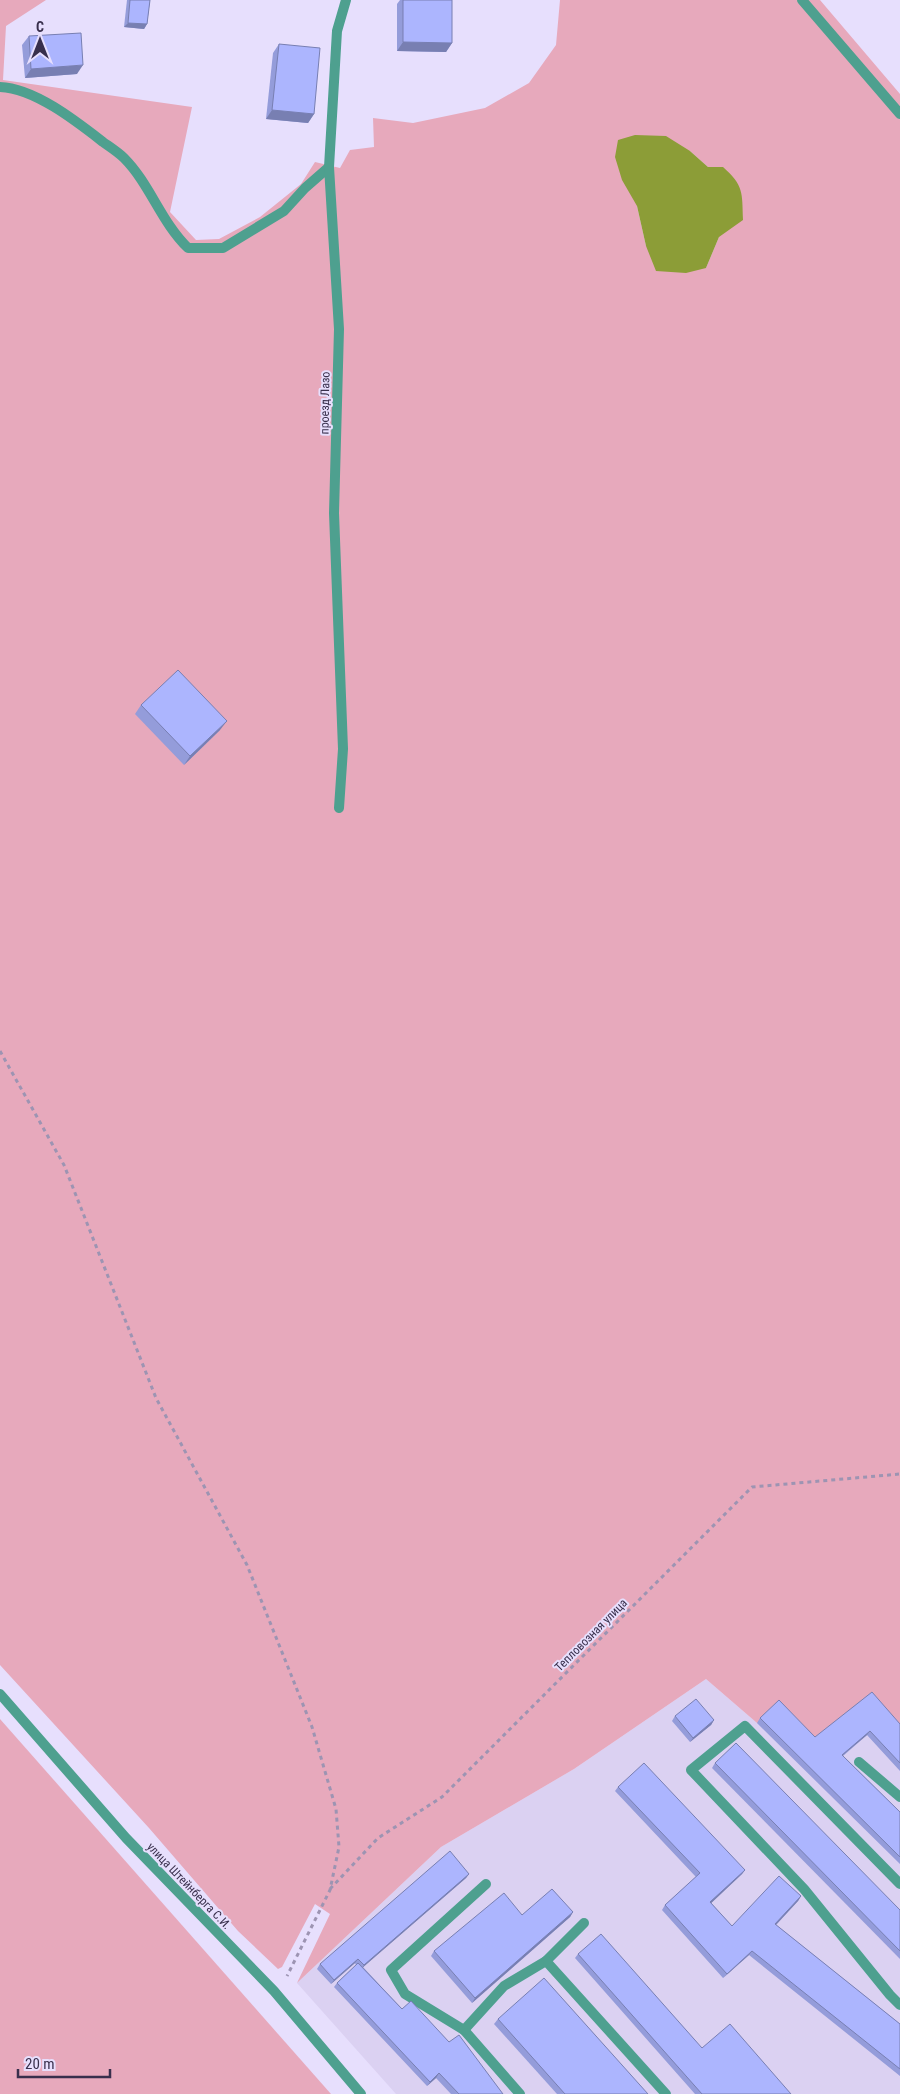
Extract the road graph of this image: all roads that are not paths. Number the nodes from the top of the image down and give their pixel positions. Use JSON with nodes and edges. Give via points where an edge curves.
{"nodes":[{"id":1,"x":346,"y":0,"type":"edge"},
{"id":2,"x":802,"y":0,"type":"edge"},
{"id":3,"x":0,"y":87,"type":"edge"},
{"id":4,"x":900,"y":114,"type":"edge"},
{"id":5,"x":329,"y":167,"type":"junction"},
{"id":6,"x":339,"y":808,"type":"dead end"},
{"id":7,"x":0,"y":1694,"type":"edge"},
{"id":8,"x":859,"y":1762,"type":"dead end"},
{"id":9,"x":900,"y":1797,"type":"edge"},
{"id":10,"x":486,"y":1884,"type":"dead end"},
{"id":11,"x":900,"y":1884,"type":"edge"},
{"id":12,"x":584,"y":1923,"type":"dead end"},
{"id":13,"x":546,"y":1961,"type":"junction"},
{"id":14,"x":900,"y":2004,"type":"edge"},
{"id":15,"x":464,"y":2030,"type":"junction"},
{"id":16,"x":361,"y":2094,"type":"edge"},
{"id":17,"x":520,"y":2094,"type":"edge"},
{"id":18,"x":666,"y":2094,"type":"edge"}],
"edges":[{"from":1,"to":5,"type":"street","name":"проезд Лазо","via":[[337,31]]},
{"from":2,"to":4,"type":"street"},
{"from":3,"to":5,"type":"street","via":[[13,88],[67,114],[124,158],[151,193],[176,236],[188,248],[223,248],[284,211]]},
{"from":5,"to":6,"type":"street","name":"проезд Лазо","via":[[339,329],[334,513],[343,749]]},
{"from":7,"to":16,"type":"street","name":"улица Штейнберга С.И.","via":[[126,1838],[274,1991]]},
{"from":8,"to":9,"type":"street"},
{"from":10,"to":15,"type":"street","via":[[391,1970],[405,1994]]},
{"from":11,"to":14,"type":"street","via":[[745,1726],[691,1770],[804,1889]]},
{"from":12,"to":13,"type":"street"},
{"from":13,"to":15,"type":"street","via":[[504,1986]]},
{"from":13,"to":18,"type":"street"},
{"from":15,"to":17,"type":"street"}]}
